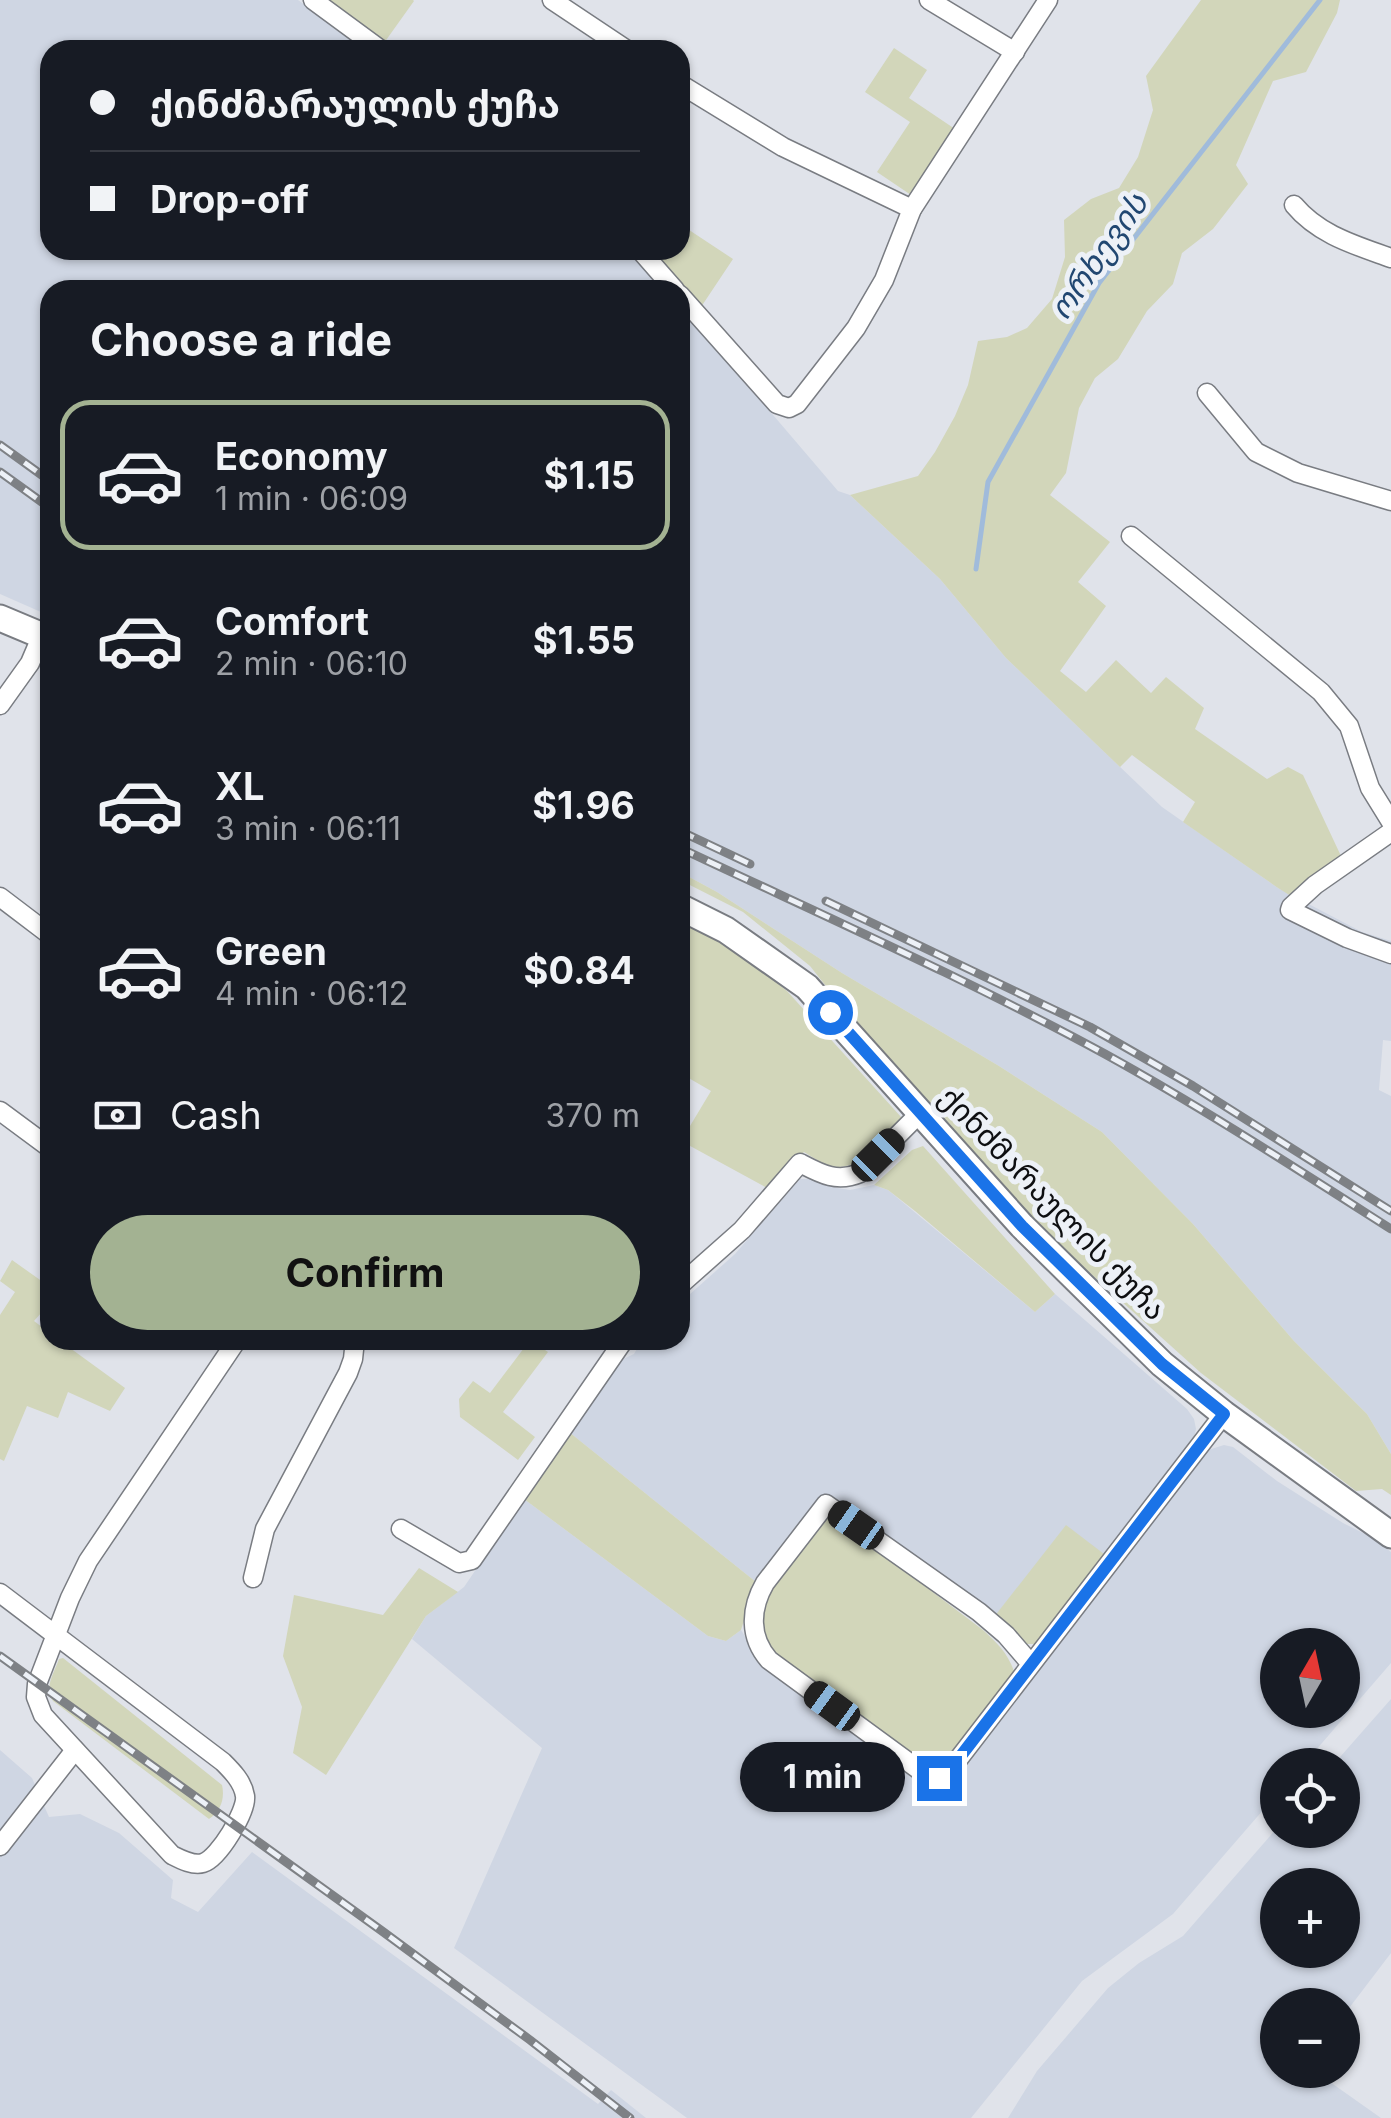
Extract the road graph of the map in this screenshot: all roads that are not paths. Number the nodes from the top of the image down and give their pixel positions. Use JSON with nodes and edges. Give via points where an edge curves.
{"nodes":[{"id":1,"x":313,"y":0,"type":"edge"},
{"id":2,"x":552,"y":0,"type":"edge"},
{"id":3,"x":928,"y":0,"type":"edge"},
{"id":4,"x":1048,"y":0,"type":"edge"},
{"id":5,"x":367,"y":40,"type":"edge"},
{"id":6,"x":611,"y":40,"type":"edge"},
{"id":7,"x":1016,"y":52,"type":"junction"},
{"id":8,"x":690,"y":90,"type":"edge"},
{"id":9,"x":1294,"y":204,"type":"dead end"},
{"id":10,"x":912,"y":209,"type":"junction"},
{"id":11,"x":1391,"y":258,"type":"edge"},
{"id":12,"x":649,"y":260,"type":"edge"},
{"id":13,"x":667,"y":280,"type":"edge"},
{"id":14,"x":690,"y":306,"type":"edge"},
{"id":15,"x":1206,"y":393,"type":"dead end"},
{"id":16,"x":1391,"y":501,"type":"edge"},
{"id":17,"x":1131,"y":536,"type":"dead end"},
{"id":18,"x":0,"y":618,"type":"edge"},
{"id":19,"x":40,"y":635,"type":"edge"},
{"id":20,"x":40,"y":646,"type":"edge"},
{"id":21,"x":0,"y":704,"type":"edge"},
{"id":22,"x":1391,"y":822,"type":"edge"},
{"id":23,"x":1391,"y":832,"type":"edge"},
{"id":24,"x":0,"y":897,"type":"edge"},
{"id":25,"x":690,"y":912,"type":"edge"},
{"id":26,"x":40,"y":927,"type":"edge"},
{"id":27,"x":1391,"y":954,"type":"edge"},
{"id":28,"x":0,"y":1111,"type":"edge"},
{"id":29,"x":920,"y":1113,"type":"junction"},
{"id":30,"x":40,"y":1141,"type":"edge"},
{"id":31,"x":690,"y":1276,"type":"edge"},
{"id":32,"x":230,"y":1350,"type":"edge"},
{"id":33,"x":354,"y":1350,"type":"edge"},
{"id":34,"x":617,"y":1350,"type":"edge"},
{"id":35,"x":1224,"y":1414,"type":"junction"},
{"id":36,"x":401,"y":1529,"type":"dead end"},
{"id":37,"x":1391,"y":1535,"type":"edge"},
{"id":38,"x":252,"y":1578,"type":"dead end"},
{"id":39,"x":0,"y":1592,"type":"edge"},
{"id":40,"x":56,"y":1634,"type":"junction"},
{"id":41,"x":1031,"y":1664,"type":"junction"},
{"id":42,"x":75,"y":1750,"type":"junction"},
{"id":43,"x":0,"y":1846,"type":"edge"}],
"edges":[{"from":1,"to":5,"type":"street"},
{"from":2,"to":6,"type":"street"},
{"from":3,"to":7,"type":"street"},
{"from":4,"to":7,"type":"street"},
{"from":7,"to":10,"type":"street"},
{"from":8,"to":10,"type":"street","via":[[782,147]]},
{"from":9,"to":11,"type":"street","via":[[1328,235]]},
{"from":10,"to":14,"type":"street","via":[[856,328],[789,408],[769,395]]},
{"from":12,"to":13,"type":"street"},
{"from":15,"to":16,"type":"street","via":[[1256,452],[1298,473]]},
{"from":17,"to":22,"type":"street","via":[[1320,692],[1349,726],[1370,788]]},
{"from":18,"to":19,"type":"main road"},
{"from":20,"to":21,"type":"street"},
{"from":23,"to":27,"type":"street","via":[[1314,885],[1290,910]]},
{"from":24,"to":26,"type":"street"},
{"from":25,"to":29,"type":"main road","name":"ქინძმარაულის ქუჩა","via":[[808,987]]},
{"from":28,"to":30,"type":"street"},
{"from":29,"to":31,"type":"street","via":[[850,1178],[800,1163],[742,1230]]},
{"from":29,"to":35,"type":"main road","name":"ქინძმარაულის ქუჩა","via":[[1022,1226],[1162,1364]]},
{"from":32,"to":40,"type":"street","via":[[100,1541]]},
{"from":33,"to":38,"type":"street","via":[[265,1529]]},
{"from":34,"to":36,"type":"street","via":[[472,1560],[459,1564]]},
{"from":35,"to":37,"type":"main road","name":"ქინძმარაულის ქუჩა"},
{"from":35,"to":41,"type":"street"},
{"from":39,"to":40,"type":"street"},
{"from":40,"to":42,"type":"street","via":[[36,1698],[42,1715]]},
{"from":40,"to":42,"type":"street","via":[[223,1762],[242,1786],[244,1808],[209,1858],[181,1859]]},
{"from":41,"to":41,"type":"street","via":[[950,1770],[939,1778],[926,1775],[769,1660],[754,1634],[758,1596],[826,1504],[979,1612]]},
{"from":42,"to":43,"type":"street"}]}
